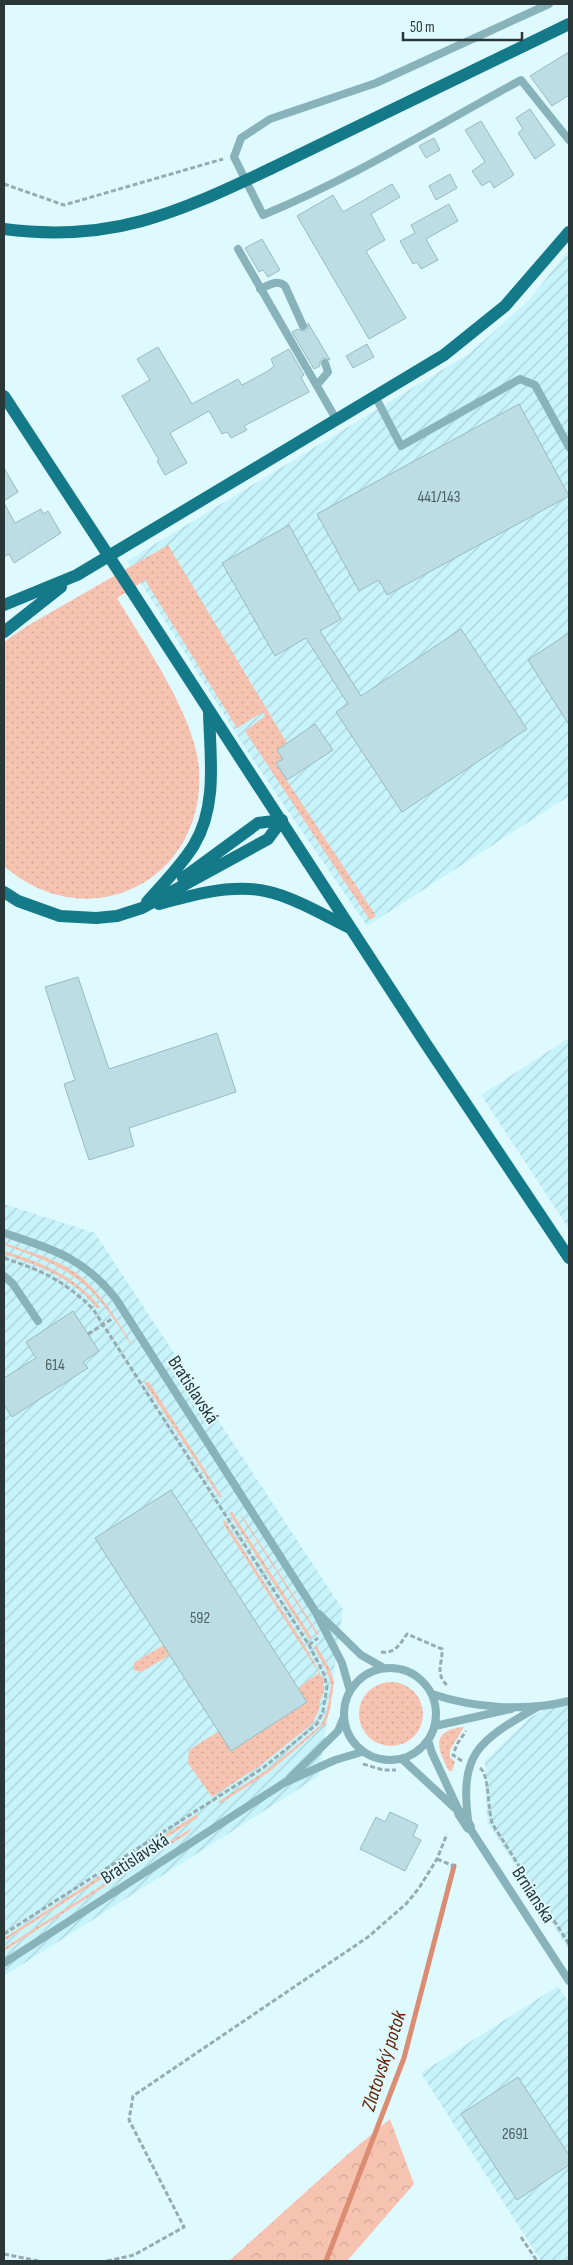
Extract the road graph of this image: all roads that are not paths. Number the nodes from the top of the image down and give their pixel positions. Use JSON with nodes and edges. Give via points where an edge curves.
{"nodes":[{"id":1,"x":549,"y":4,"type":"edge"},
{"id":2,"x":569,"y":24,"type":"edge"},
{"id":3,"x":569,"y":140,"type":"edge"},
{"id":4,"x":4,"y":229,"type":"edge"},
{"id":5,"x":569,"y":232,"type":"edge"},
{"id":6,"x":238,"y":249,"type":"dead end"},
{"id":7,"x":260,"y":289,"type":"junction"},
{"id":8,"x":303,"y":326,"type":"dead end"},
{"id":9,"x":325,"y":363,"type":"dead end"},
{"id":10,"x":317,"y":384,"type":"junction"},
{"id":11,"x":4,"y":396,"type":"edge"},
{"id":12,"x":375,"y":396,"type":"junction"},
{"id":13,"x":336,"y":419,"type":"junction"},
{"id":14,"x":569,"y":447,"type":"edge"},
{"id":15,"x":77,"y":575,"type":"junction"},
{"id":16,"x":4,"y":605,"type":"edge"},
{"id":17,"x":4,"y":632,"type":"edge"},
{"id":18,"x":209,"y":712,"type":"junction"},
{"id":19,"x":282,"y":820,"type":"junction"},
{"id":20,"x":4,"y":892,"type":"edge"},
{"id":21,"x":142,"y":908,"type":"junction"},
{"id":22,"x":350,"y":928,"type":"junction"},
{"id":23,"x":4,"y":1233,"type":"edge"},
{"id":24,"x":569,"y":1258,"type":"edge"},
{"id":25,"x":4,"y":1276,"type":"edge"},
{"id":26,"x":38,"y":1321,"type":"dead end"},
{"id":27,"x":315,"y":1611,"type":"junction"},
{"id":28,"x":384,"y":1668,"type":"junction"},
{"id":29,"x":350,"y":1691,"type":"junction"},
{"id":30,"x":432,"y":1694,"type":"junction"},
{"id":31,"x":569,"y":1700,"type":"edge"},
{"id":32,"x":539,"y":1706,"type":"junction"},
{"id":33,"x":515,"y":1708,"type":"junction"},
{"id":34,"x":344,"y":1718,"type":"junction"},
{"id":35,"x":435,"y":1726,"type":"junction"},
{"id":36,"x":428,"y":1740,"type":"junction"},
{"id":37,"x":362,"y":1752,"type":"junction"},
{"id":38,"x":402,"y":1759,"type":"junction"},
{"id":39,"x":284,"y":1783,"type":"junction"},
{"id":40,"x":460,"y":1813,"type":"junction"},
{"id":41,"x":469,"y":1827,"type":"junction"},
{"id":42,"x":4,"y":1963,"type":"edge"},
{"id":43,"x":569,"y":1982,"type":"edge"}],
"edges":[{"from":1,"to":3,"type":"lane","via":[[376,83],[270,119],[242,138],[234,156],[263,215],[310,196],[362,169],[521,80]]},
{"from":2,"to":4,"type":"main road","bridge":true,"via":[[207,199],[144,222],[72,234]]},
{"from":5,"to":12,"type":"main road","via":[[523,286],[484,324],[444,355]]},
{"from":6,"to":7,"type":"lane"},
{"from":7,"to":8,"type":"lane","via":[[276,282],[285,286]]},
{"from":7,"to":10,"type":"lane"},
{"from":9,"to":10,"type":"lane","via":[[328,372]]},
{"from":10,"to":13,"type":"lane"},
{"from":11,"to":18,"type":"main road","bridge":true},
{"from":12,"to":13,"type":"main road"},
{"from":12,"to":14,"type":"lane","via":[[401,446],[520,379],[535,384]]},
{"from":13,"to":15,"type":"main road"},
{"from":15,"to":16,"type":"main road"},
{"from":15,"to":17,"type":"main road"},
{"from":18,"to":19,"type":"main road"},
{"from":18,"to":21,"type":"main road","via":[[211,779],[207,814],[194,844]]},
{"from":19,"to":21,"type":"main road","via":[[268,839]]},
{"from":19,"to":21,"type":"main road","via":[[258,823]]},
{"from":19,"to":22,"type":"main road"},
{"from":20,"to":21,"type":"main road","via":[[18,902],[44,912],[78,918],[117,916]]},
{"from":21,"to":22,"type":"main road","via":[[204,892],[252,889],[295,902]]},
{"from":22,"to":24,"type":"main road"},
{"from":23,"to":27,"type":"lane","name":"Bratislavská","via":[[63,1254],[104,1282]]},
{"from":25,"to":26,"type":"lane","via":[[14,1284]]},
{"from":27,"to":28,"type":"lane","via":[[361,1655]]},
{"from":27,"to":29,"type":"lane","via":[[342,1663]]},
{"from":28,"to":29,"type":"lane","via":[[359,1680]]},
{"from":28,"to":30,"type":"lane","via":[[416,1676]]},
{"from":29,"to":34,"type":"lane","via":[[344,1704]]},
{"from":30,"to":33,"type":"lane","via":[[456,1701]]},
{"from":30,"to":35,"type":"lane"},
{"from":31,"to":32,"type":"lane"},
{"from":32,"to":33,"type":"lane"},
{"from":32,"to":41,"type":"lane","via":[[493,1734],[476,1752],[466,1785]]},
{"from":33,"to":35,"type":"lane"},
{"from":34,"to":37,"type":"lane","via":[[346,1731]]},
{"from":34,"to":39,"type":"lane","via":[[338,1731]]},
{"from":35,"to":36,"type":"lane"},
{"from":36,"to":38,"type":"lane","via":[[421,1749]]},
{"from":36,"to":40,"type":"lane"},
{"from":37,"to":38,"type":"lane","via":[[381,1760]]},
{"from":37,"to":39,"type":"lane","via":[[335,1760]]},
{"from":38,"to":40,"type":"lane"},
{"from":39,"to":42,"type":"lane","name":"Bratislavská"},
{"from":40,"to":41,"type":"street"},
{"from":41,"to":43,"type":"lane","name":"Brnianska"}]}
